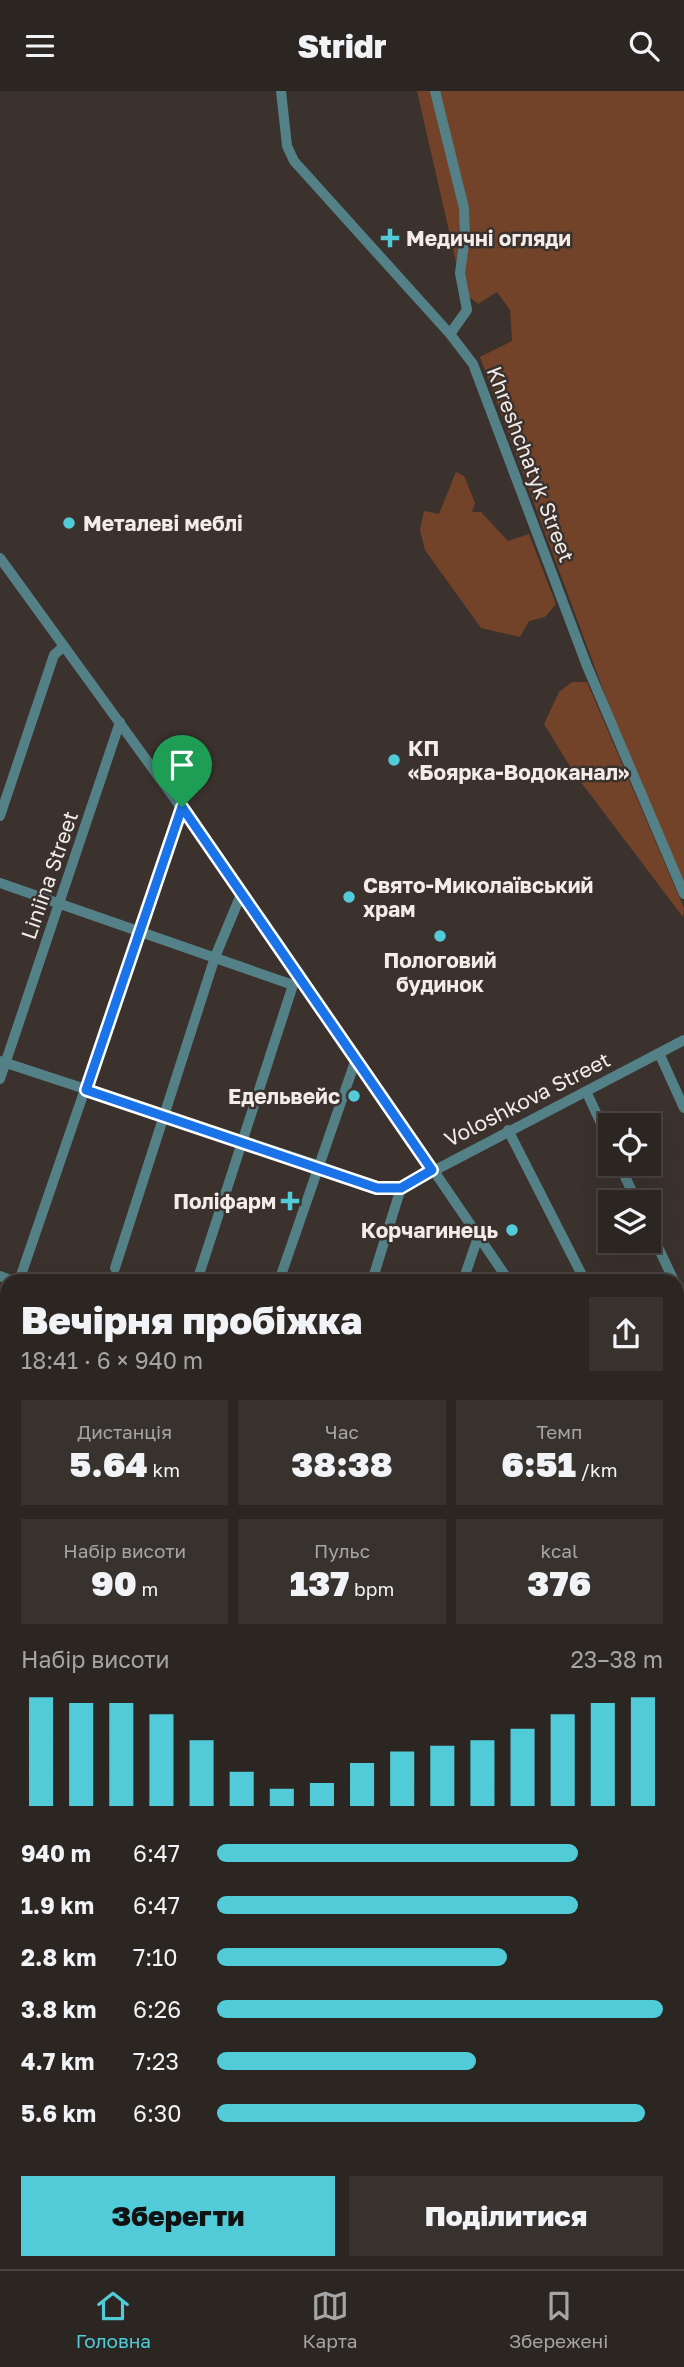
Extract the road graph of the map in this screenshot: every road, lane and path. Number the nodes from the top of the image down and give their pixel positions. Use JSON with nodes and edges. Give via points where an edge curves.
{"nodes":[{"id":1,"x":281,"y":91,"type":"edge"},
{"id":2,"x":435,"y":91,"type":"edge"},
{"id":3,"x":450,"y":334,"type":"junction"},
{"id":4,"x":2,"y":564,"type":"edge"},
{"id":5,"x":64,"y":646,"type":"junction"},
{"id":6,"x":120,"y":722,"type":"junction"},
{"id":7,"x":182,"y":807,"type":"junction"},
{"id":8,"x":0,"y":816,"type":"edge"},
{"id":9,"x":0,"y":883,"type":"edge"},
{"id":10,"x":242,"y":892,"type":"junction"},
{"id":11,"x":684,"y":894,"type":"edge"},
{"id":12,"x":60,"y":903,"type":"junction"},
{"id":13,"x":138,"y":929,"type":"junction"},
{"id":14,"x":215,"y":957,"type":"junction"},
{"id":15,"x":298,"y":982,"type":"junction"},
{"id":16,"x":684,"y":1040,"type":"edge"},
{"id":17,"x":659,"y":1053,"type":"junction"},
{"id":18,"x":356,"y":1059,"type":"junction"},
{"id":19,"x":3,"y":1062,"type":"edge"},
{"id":20,"x":0,"y":1079,"type":"edge"},
{"id":21,"x":86,"y":1090,"type":"junction"},
{"id":22,"x":586,"y":1091,"type":"junction"},
{"id":23,"x":684,"y":1108,"type":"edge"},
{"id":24,"x":165,"y":1116,"type":"junction"},
{"id":25,"x":598,"y":1117,"type":"edge"},
{"id":26,"x":508,"y":1130,"type":"junction"},
{"id":27,"x":241,"y":1142,"type":"junction"},
{"id":28,"x":320,"y":1166,"type":"junction"},
{"id":29,"x":432,"y":1170,"type":"junction"},
{"id":30,"x":401,"y":1188,"type":"junction"},
{"id":31,"x":478,"y":1237,"type":"junction"},
{"id":32,"x":661,"y":1253,"type":"edge"},
{"id":33,"x":115,"y":1268,"type":"dead end"},
{"id":34,"x":19,"y":1274,"type":"edge"},
{"id":35,"x":199,"y":1274,"type":"edge"},
{"id":36,"x":281,"y":1274,"type":"edge"},
{"id":37,"x":374,"y":1274,"type":"edge"},
{"id":38,"x":465,"y":1274,"type":"edge"},
{"id":39,"x":504,"y":1274,"type":"edge"},
{"id":40,"x":581,"y":1274,"type":"edge"},
{"id":41,"x":671,"y":1274,"type":"edge"}],
"edges":[{"from":1,"to":3,"type":"street","name":"Khreshchatyk Street","via":[[286,146],[294,162]]},
{"from":2,"to":3,"type":"street","via":[[464,208],[460,272],[467,310]]},
{"from":3,"to":11,"type":"street","name":"Khreshchatyk Street","via":[[473,363],[587,666]]},
{"from":4,"to":5,"type":"street"},
{"from":5,"to":6,"type":"street"},
{"from":5,"to":8,"type":"street","via":[[54,655]]},
{"from":6,"to":7,"type":"street"},
{"from":6,"to":12,"type":"street","name":"Liniina Street"},
{"from":7,"to":10,"type":"street"},
{"from":7,"to":13,"type":"street"},
{"from":9,"to":12,"type":"street"},
{"from":10,"to":14,"type":"street"},
{"from":10,"to":15,"type":"street"},
{"from":12,"to":13,"type":"street"},
{"from":12,"to":19,"type":"street","name":"Liniina Street"},
{"from":13,"to":14,"type":"street"},
{"from":13,"to":21,"type":"street"},
{"from":14,"to":15,"type":"street"},
{"from":14,"to":24,"type":"street"},
{"from":15,"to":18,"type":"street"},
{"from":15,"to":27,"type":"street"},
{"from":16,"to":17,"type":"street","name":"Voloshkova Street"},
{"from":17,"to":22,"type":"street","name":"Voloshkova Street"},
{"from":17,"to":23,"type":"street"},
{"from":18,"to":28,"type":"street"},
{"from":18,"to":29,"type":"street"},
{"from":19,"to":20,"type":"street","name":"Liniina Street"},
{"from":19,"to":21,"type":"street"},
{"from":21,"to":24,"type":"street"},
{"from":21,"to":34,"type":"street"},
{"from":22,"to":25,"type":"street"},
{"from":22,"to":26,"type":"street","name":"Voloshkova Street"},
{"from":24,"to":27,"type":"street"},
{"from":24,"to":33,"type":"street"},
{"from":26,"to":29,"type":"street","name":"Voloshkova Street"},
{"from":26,"to":40,"type":"street"},
{"from":27,"to":28,"type":"street"},
{"from":27,"to":35,"type":"street"},
{"from":28,"to":30,"type":"street","via":[[377,1188]]},
{"from":28,"to":36,"type":"street"},
{"from":29,"to":30,"type":"street","name":"Voloshkova Street"},
{"from":29,"to":31,"type":"street"},
{"from":30,"to":37,"type":"street"},
{"from":31,"to":38,"type":"street"},
{"from":31,"to":39,"type":"street"},
{"from":32,"to":41,"type":"street"}]}
